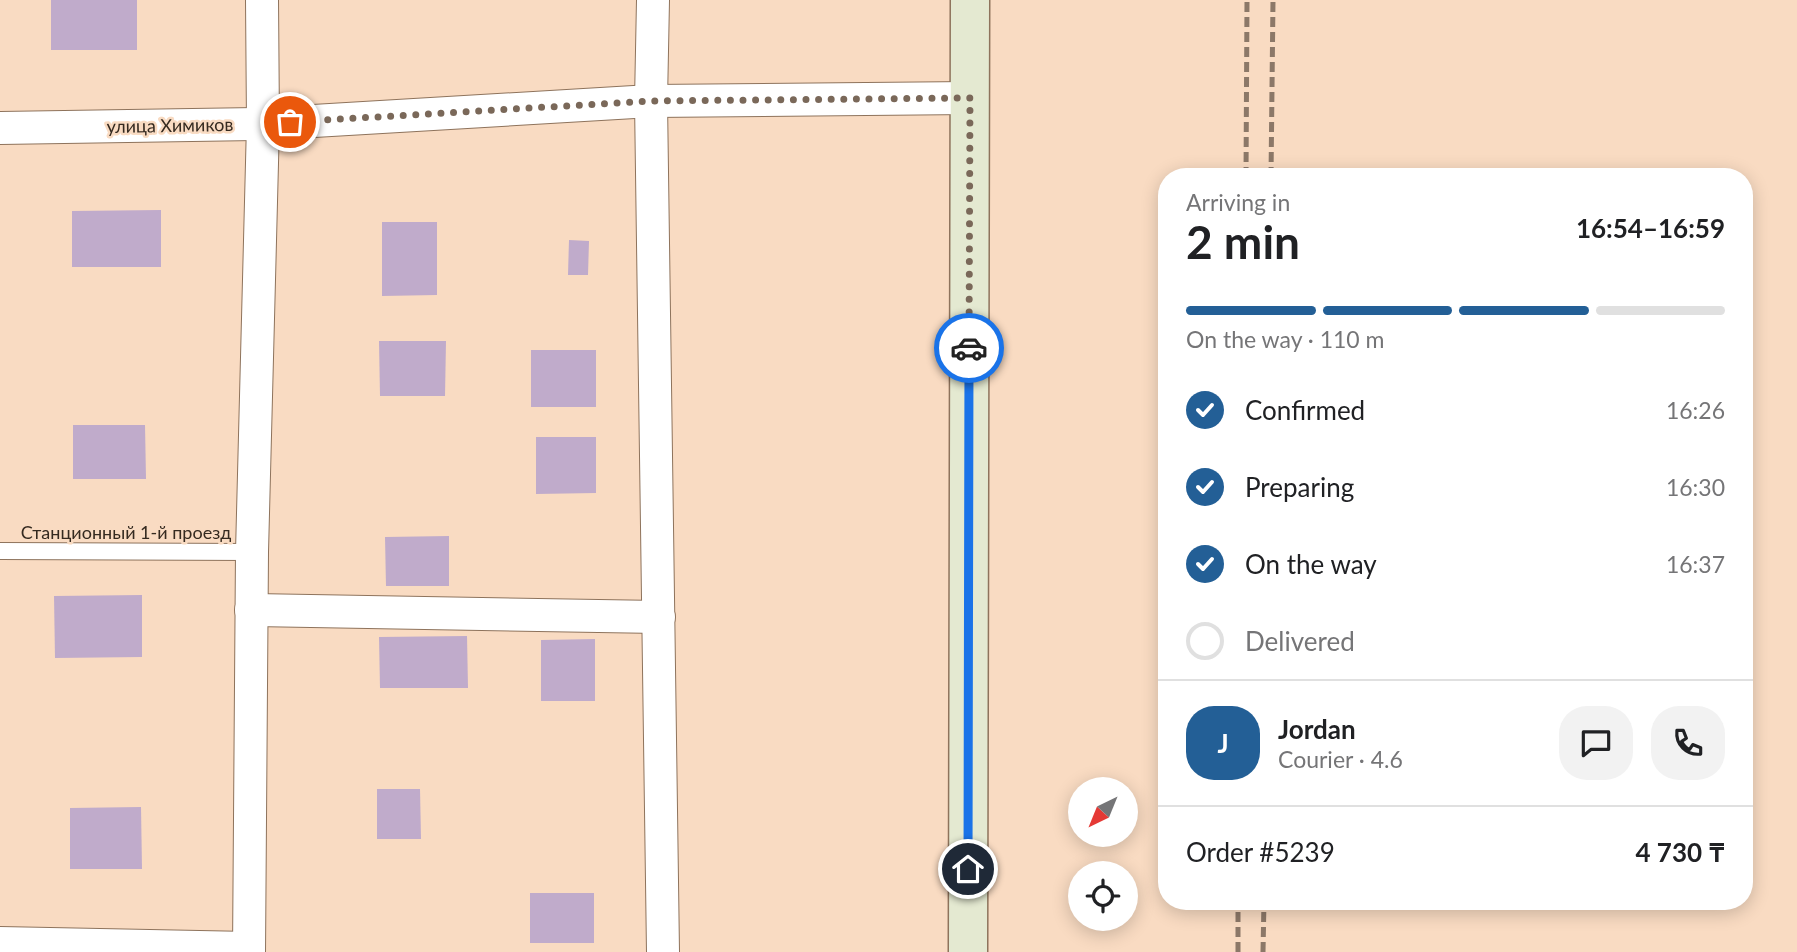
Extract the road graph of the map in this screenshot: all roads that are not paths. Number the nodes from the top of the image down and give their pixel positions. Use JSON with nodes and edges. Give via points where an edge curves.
{"nodes":[{"id":1,"x":262,"y":0,"type":"edge"},
{"id":2,"x":653,"y":0,"type":"edge"},
{"id":3,"x":971,"y":0,"type":"edge"},
{"id":4,"x":970,"y":98,"type":"junction"},
{"id":5,"x":651,"y":101,"type":"junction"},
{"id":6,"x":262,"y":124,"type":"junction"},
{"id":7,"x":0,"y":128,"type":"edge"},
{"id":8,"x":0,"y":551,"type":"edge"},
{"id":9,"x":252,"y":552,"type":"junction"},
{"id":10,"x":251,"y":610,"type":"junction"},
{"id":11,"x":659,"y":617,"type":"junction"},
{"id":12,"x":0,"y":943,"type":"edge"},
{"id":13,"x":249,"y":950,"type":"edge"},
{"id":14,"x":663,"y":952,"type":"edge"},
{"id":15,"x":968,"y":952,"type":"edge"}],
"edges":[{"from":1,"to":6,"type":"street"},
{"from":2,"to":5,"type":"street"},
{"from":3,"to":4,"type":"street"},
{"from":4,"to":5,"type":"street","name":"улица Химиков"},
{"from":4,"to":15,"type":"street"},
{"from":5,"to":6,"type":"street","name":"улица Химиков"},
{"from":5,"to":11,"type":"street"},
{"from":6,"to":7,"type":"street","name":"улица Химиков"},
{"from":6,"to":9,"type":"street"},
{"from":8,"to":9,"type":"lane","name":"Станционный 1-й проезд"},
{"from":9,"to":10,"type":"street"},
{"from":10,"to":11,"type":"street"},
{"from":10,"to":13,"type":"street"},
{"from":11,"to":14,"type":"street"},
{"from":12,"to":13,"type":"street"}]}
